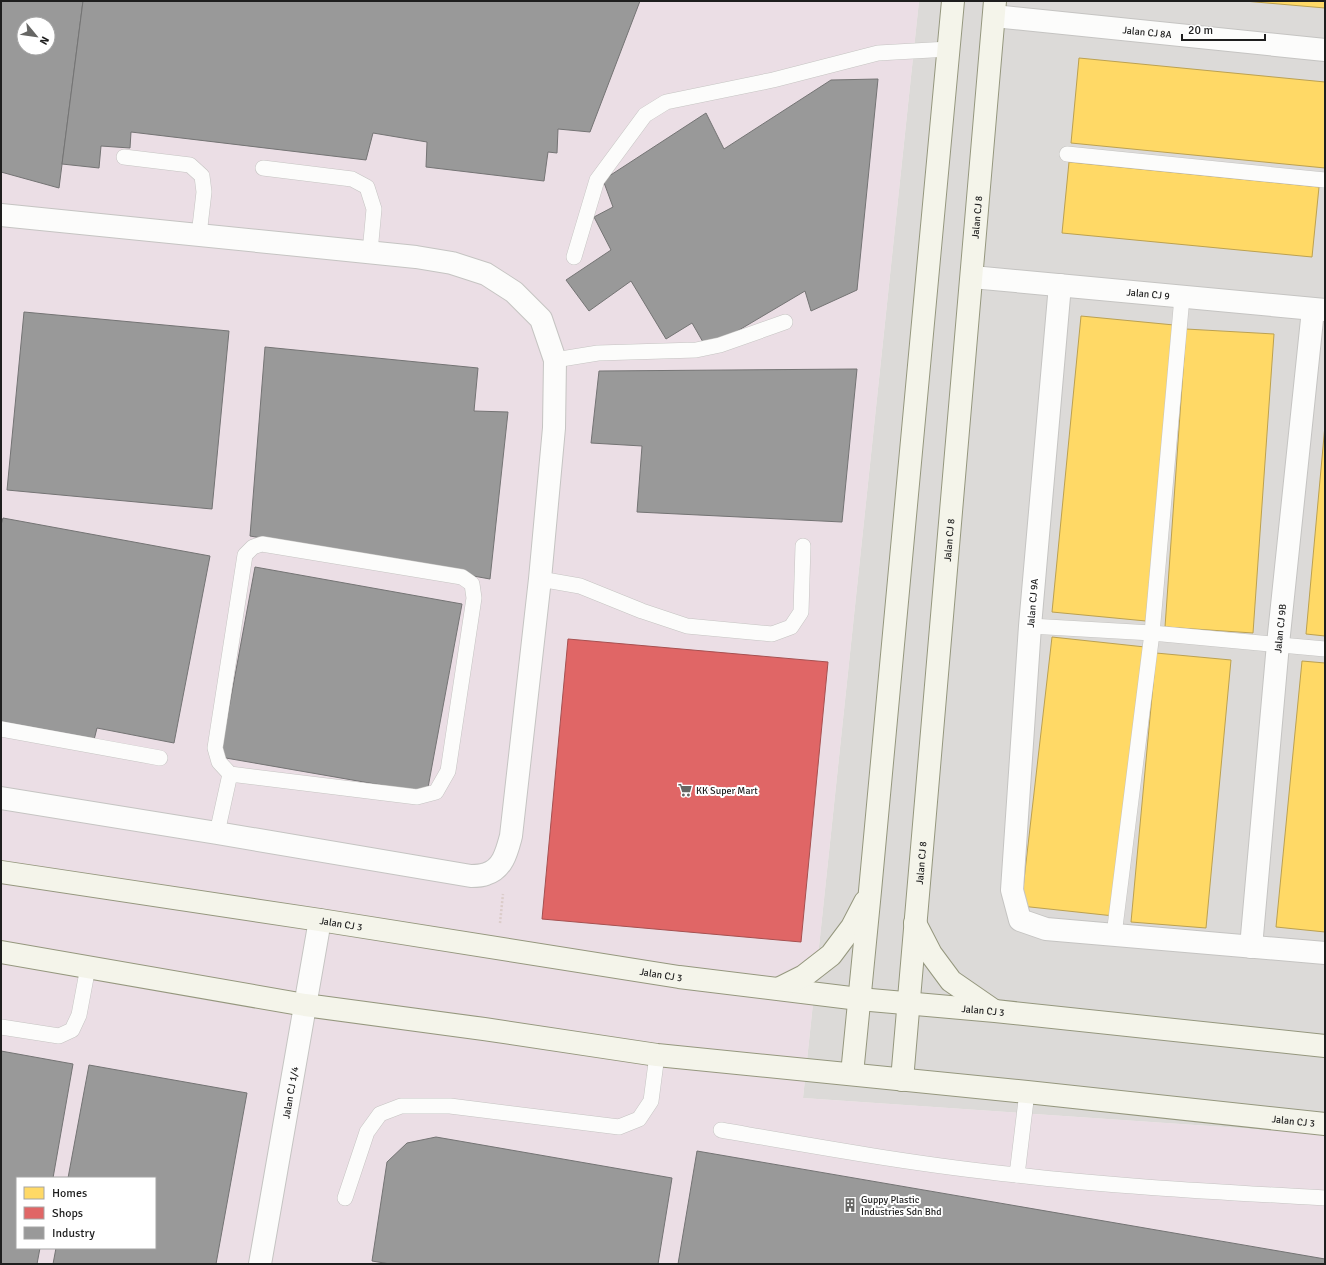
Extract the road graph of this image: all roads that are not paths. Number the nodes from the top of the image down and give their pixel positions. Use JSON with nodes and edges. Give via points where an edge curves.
{"nodes":[{"id":1,"x":953,"y":1,"type":"edge"},
{"id":2,"x":995,"y":8,"type":"edge"},
{"id":3,"x":949,"y":49,"type":"junction"},
{"id":4,"x":1325,"y":50,"type":"edge"},
{"id":5,"x":1067,"y":154,"type":"dead end"},
{"id":6,"x":124,"y":157,"type":"dead end"},
{"id":7,"x":263,"y":168,"type":"dead end"},
{"id":8,"x":1325,"y":180,"type":"edge"},
{"id":9,"x":1,"y":215,"type":"edge"},
{"id":10,"x":199,"y":235,"type":"junction"},
{"id":11,"x":370,"y":252,"type":"junction"},
{"id":12,"x":574,"y":258,"type":"dead end"},
{"id":13,"x":972,"y":277,"type":"junction"},
{"id":14,"x":1060,"y":285,"type":"junction"},
{"id":15,"x":1182,"y":297,"type":"junction"},
{"id":16,"x":1319,"y":310,"type":"edge"},
{"id":17,"x":785,"y":322,"type":"dead end"},
{"id":18,"x":554,"y":360,"type":"junction"},
{"id":19,"x":803,"y":546,"type":"dead end"},
{"id":20,"x":540,"y":579,"type":"junction"},
{"id":21,"x":1030,"y":626,"type":"junction"},
{"id":22,"x":1152,"y":633,"type":"junction"},
{"id":23,"x":1278,"y":644,"type":"junction"},
{"id":24,"x":1325,"y":649,"type":"edge"},
{"id":25,"x":1,"y":729,"type":"edge"},
{"id":26,"x":160,"y":758,"type":"dead end"},
{"id":27,"x":230,"y":774,"type":"junction"},
{"id":28,"x":1,"y":798,"type":"edge"},
{"id":29,"x":217,"y":833,"type":"junction"},
{"id":30,"x":1,"y":872,"type":"edge"},
{"id":31,"x":870,"y":891,"type":"junction"},
{"id":32,"x":320,"y":920,"type":"junction"},
{"id":33,"x":916,"y":923,"type":"junction"},
{"id":34,"x":1114,"y":934,"type":"junction"},
{"id":35,"x":1251,"y":947,"type":"junction"},
{"id":36,"x":1,"y":952,"type":"edge"},
{"id":37,"x":1325,"y":953,"type":"edge"},
{"id":38,"x":88,"y":967,"type":"junction"},
{"id":39,"x":780,"y":988,"type":"junction"},
{"id":40,"x":859,"y":999,"type":"junction"},
{"id":41,"x":908,"y":1003,"type":"junction"},
{"id":42,"x":305,"y":1005,"type":"junction"},
{"id":43,"x":995,"y":1011,"type":"junction"},
{"id":44,"x":1,"y":1027,"type":"edge"},
{"id":45,"x":1325,"y":1046,"type":"edge"},
{"id":46,"x":657,"y":1055,"type":"junction"},
{"id":47,"x":852,"y":1074,"type":"junction"},
{"id":48,"x":902,"y":1080,"type":"junction"},
{"id":49,"x":1027,"y":1092,"type":"junction"},
{"id":50,"x":1325,"y":1124,"type":"edge"},
{"id":51,"x":721,"y":1130,"type":"dead end"},
{"id":52,"x":1017,"y":1175,"type":"junction"},
{"id":53,"x":346,"y":1198,"type":"dead end"},
{"id":54,"x":1325,"y":1198,"type":"edge"},
{"id":55,"x":260,"y":1264,"type":"edge"}],
"edges":[{"from":1,"to":3,"type":"street"},
{"from":2,"to":4,"type":"street","name":"Jalan CJ 8A"},
{"from":2,"to":13,"type":"street","name":"Jalan CJ 8"},
{"from":3,"to":12,"type":"lane","via":[[878,53],[773,80],[666,102],[645,115],[597,180]]},
{"from":3,"to":31,"type":"street"},
{"from":5,"to":8,"type":"lane"},
{"from":6,"to":10,"type":"lane","via":[[190,165],[202,176],[204,192]]},
{"from":7,"to":11,"type":"lane","via":[[352,179],[367,187],[374,209]]},
{"from":9,"to":10,"type":"street"},
{"from":10,"to":11,"type":"street"},
{"from":11,"to":18,"type":"street","via":[[452,263],[486,274],[514,292],[541,319]]},
{"from":13,"to":14,"type":"street","name":"Jalan CJ 9"},
{"from":13,"to":33,"type":"street","name":"Jalan CJ 8"},
{"from":14,"to":15,"type":"street","name":"Jalan CJ 9"},
{"from":14,"to":21,"type":"street","name":"Jalan CJ 9A"},
{"from":15,"to":16,"type":"street","name":"Jalan CJ 9"},
{"from":15,"to":22,"type":"lane"},
{"from":16,"to":23,"type":"street","name":"Jalan CJ 9B"},
{"from":17,"to":18,"type":"lane","via":[[720,345],[696,350],[598,353]]},
{"from":18,"to":20,"type":"street","via":[[554,428]]},
{"from":19,"to":20,"type":"lane","via":[[801,612],[791,627],[772,634],[687,626],[642,612],[580,586]]},
{"from":20,"to":29,"type":"street","via":[[511,836],[506,854],[499,866],[487,874],[471,876]]},
{"from":21,"to":22,"type":"lane"},
{"from":21,"to":34,"type":"street","name":"Jalan CJ 9A","via":[[1012,890],[1020,920],[1046,929]]},
{"from":22,"to":23,"type":"lane"},
{"from":22,"to":34,"type":"lane"},
{"from":23,"to":24,"type":"lane"},
{"from":23,"to":35,"type":"street","name":"Jalan CJ 9B"},
{"from":25,"to":26,"type":"lane"},
{"from":27,"to":27,"type":"lane","via":[[219,762],[215,748],[245,555],[253,547],[262,544],[462,577],[472,584],[474,598],[448,771],[436,792],[417,797]]},
{"from":27,"to":29,"type":"lane"},
{"from":28,"to":29,"type":"street"},
{"from":30,"to":32,"type":"street","name":"Jalan CJ 3"},
{"from":31,"to":39,"type":"street","via":[[852,927],[831,955],[804,976]]},
{"from":31,"to":40,"type":"street"},
{"from":32,"to":39,"type":"street","name":"Jalan CJ 3","via":[[679,977]]},
{"from":32,"to":42,"type":"street","name":"Jalan CJ 1/4"},
{"from":33,"to":41,"type":"street","name":"Jalan CJ 8"},
{"from":33,"to":43,"type":"street","via":[[931,954],[951,981]]},
{"from":34,"to":35,"type":"street"},
{"from":35,"to":37,"type":"street"},
{"from":36,"to":38,"type":"street","name":"Jalan CJ 3"},
{"from":38,"to":42,"type":"street","name":"Jalan CJ 3"},
{"from":38,"to":44,"type":"lane","via":[[79,1015],[72,1030],[59,1036]]},
{"from":39,"to":40,"type":"street","name":"Jalan CJ 3"},
{"from":40,"to":41,"type":"street","name":"Jalan CJ 3"},
{"from":40,"to":47,"type":"street"},
{"from":41,"to":43,"type":"street","name":"Jalan CJ 3"},
{"from":41,"to":48,"type":"street","name":"Jalan CJ 8"},
{"from":42,"to":46,"type":"street","name":"Jalan CJ 3"},
{"from":42,"to":55,"type":"street","name":"Jalan CJ 1/4"},
{"from":43,"to":45,"type":"street","name":"Jalan CJ 3"},
{"from":46,"to":47,"type":"street","name":"Jalan CJ 3"},
{"from":46,"to":53,"type":"lane","via":[[651,1101],[639,1119],[619,1127],[450,1106],[401,1106],[380,1114],[367,1132]]},
{"from":47,"to":48,"type":"street","name":"Jalan CJ 3"},
{"from":48,"to":49,"type":"street","name":"Jalan CJ 3"},
{"from":49,"to":50,"type":"street","name":"Jalan CJ 3"},
{"from":49,"to":52,"type":"lane"},
{"from":51,"to":52,"type":"lane","via":[[919,1163]]},
{"from":52,"to":54,"type":"lane","via":[[1169,1190]]}]}
